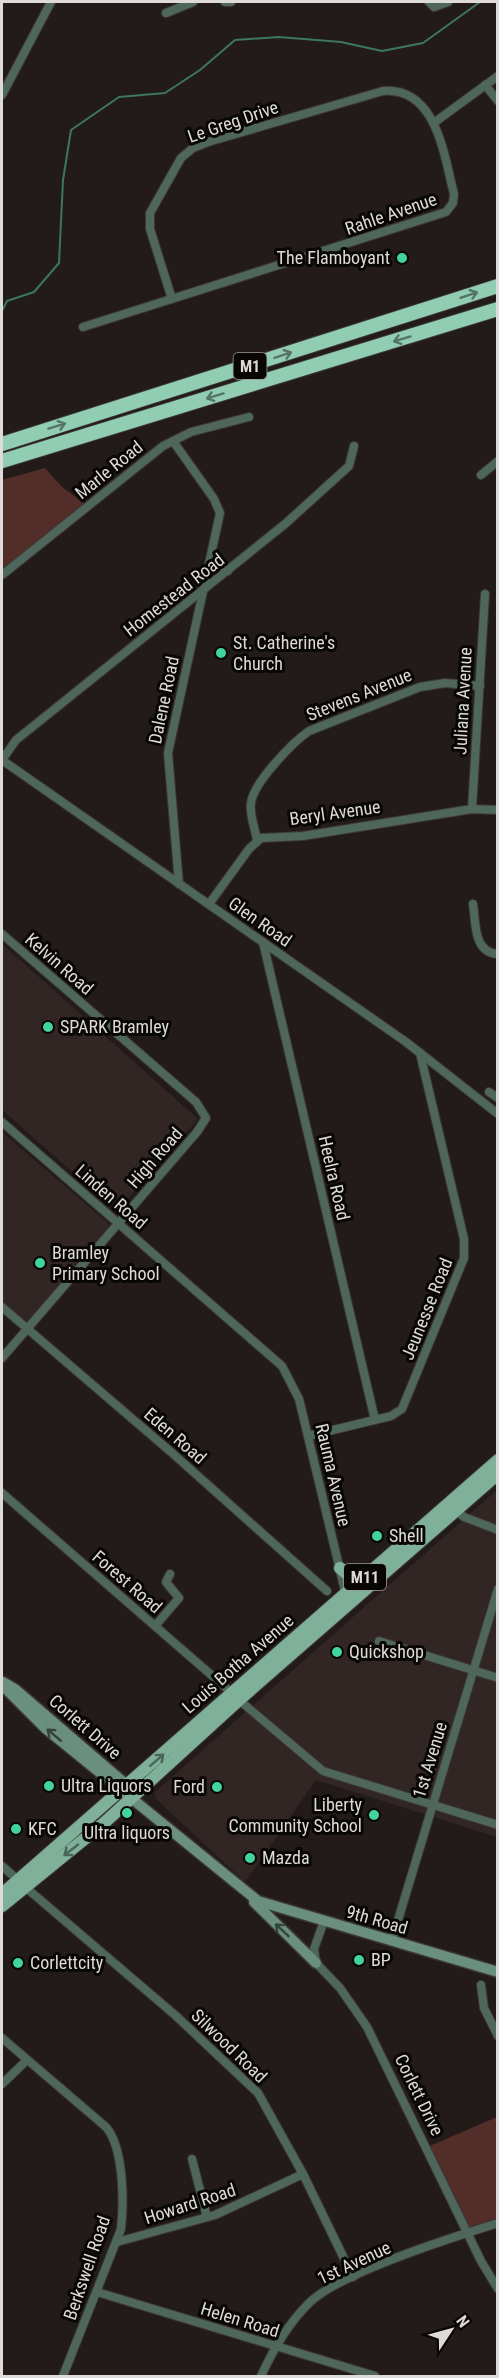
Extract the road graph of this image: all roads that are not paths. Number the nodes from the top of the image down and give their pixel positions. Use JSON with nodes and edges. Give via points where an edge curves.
{"nodes":[{"id":1,"x":51,"y":2,"type":"edge"},
{"id":2,"x":193,"y":2,"type":"edge"},
{"id":3,"x":225,"y":2,"type":"edge"},
{"id":4,"x":231,"y":2,"type":"edge"},
{"id":5,"x":429,"y":2,"type":"edge"},
{"id":6,"x":448,"y":2,"type":"edge"},
{"id":7,"x":166,"y":13,"type":"dead end"},
{"id":8,"x":498,"y":75,"type":"edge"},
{"id":9,"x":485,"y":85,"type":"junction"},
{"id":10,"x":2,"y":94,"type":"edge"},
{"id":11,"x":498,"y":101,"type":"edge"},
{"id":12,"x":435,"y":122,"type":"junction"},
{"id":13,"x":498,"y":286,"type":"edge"},
{"id":14,"x":172,"y":299,"type":"junction"},
{"id":15,"x":498,"y":309,"type":"edge"},
{"id":16,"x":83,"y":327,"type":"dead end"},
{"id":17,"x":249,"y":417,"type":"dead end"},
{"id":18,"x":173,"y":441,"type":"junction"},
{"id":19,"x":2,"y":444,"type":"edge"},
{"id":20,"x":354,"y":446,"type":"dead end"},
{"id":21,"x":2,"y":461,"type":"edge"},
{"id":22,"x":498,"y":461,"type":"edge"},
{"id":23,"x":481,"y":475,"type":"dead end"},
{"id":24,"x":210,"y":560,"type":"junction"},
{"id":25,"x":228,"y":571,"type":"junction"},
{"id":26,"x":2,"y":575,"type":"edge"},
{"id":27,"x":203,"y":591,"type":"junction"},
{"id":28,"x":484,"y":594,"type":"dead end"},
{"id":29,"x":480,"y":686,"type":"junction"},
{"id":30,"x":2,"y":760,"type":"edge"},
{"id":31,"x":472,"y":809,"type":"junction"},
{"id":32,"x":498,"y":810,"type":"edge"},
{"id":33,"x":257,"y":840,"type":"junction"},
{"id":34,"x":179,"y":884,"type":"junction"},
{"id":35,"x":209,"y":904,"type":"junction"},
{"id":36,"x":473,"y":904,"type":"dead end"},
{"id":37,"x":2,"y":934,"type":"edge"},
{"id":38,"x":263,"y":942,"type":"junction"},
{"id":39,"x":498,"y":954,"type":"edge"},
{"id":40,"x":419,"y":1052,"type":"junction"},
{"id":41,"x":489,"y":1092,"type":"dead end"},
{"id":42,"x":498,"y":1098,"type":"edge"},
{"id":43,"x":205,"y":1112,"type":"joint"},
{"id":44,"x":498,"y":1114,"type":"edge"},
{"id":45,"x":2,"y":1122,"type":"edge"},
{"id":46,"x":119,"y":1223,"type":"junction"},
{"id":47,"x":2,"y":1307,"type":"edge"},
{"id":48,"x":27,"y":1329,"type":"junction"},
{"id":49,"x":2,"y":1358,"type":"edge"},
{"id":50,"x":282,"y":1366,"type":"joint"},
{"id":51,"x":375,"y":1420,"type":"junction"},
{"id":52,"x":308,"y":1436,"type":"junction"},
{"id":53,"x":498,"y":1460,"type":"edge"},
{"id":54,"x":498,"y":1474,"type":"edge"},
{"id":55,"x":2,"y":1493,"type":"edge"},
{"id":56,"x":455,"y":1510,"type":"junction"},
{"id":57,"x":498,"y":1530,"type":"edge"},
{"id":58,"x":340,"y":1568,"type":"junction"},
{"id":59,"x":170,"y":1574,"type":"dead end"},
{"id":60,"x":363,"y":1579,"type":"junction"},
{"id":61,"x":498,"y":1589,"type":"edge"},
{"id":62,"x":327,"y":1591,"type":"dead end"},
{"id":63,"x":347,"y":1599,"type":"junction"},
{"id":64,"x":155,"y":1626,"type":"junction"},
{"id":65,"x":379,"y":1641,"type":"dead end"},
{"id":66,"x":472,"y":1670,"type":"junction"},
{"id":67,"x":498,"y":1678,"type":"edge"},
{"id":68,"x":2,"y":1683,"type":"edge"},
{"id":69,"x":236,"y":1696,"type":"junction"},
{"id":70,"x":131,"y":1795,"type":"junction"},
{"id":71,"x":431,"y":1806,"type":"junction"},
{"id":72,"x":498,"y":1825,"type":"edge"},
{"id":73,"x":2,"y":1866,"type":"edge"},
{"id":74,"x":21,"y":1883,"type":"junction"},
{"id":75,"x":2,"y":1894,"type":"edge"},
{"id":76,"x":250,"y":1896,"type":"junction"},
{"id":77,"x":2,"y":1906,"type":"edge"},
{"id":78,"x":324,"y":1922,"type":"junction"},
{"id":79,"x":392,"y":1940,"type":"junction"},
{"id":80,"x":316,"y":1962,"type":"junction"},
{"id":81,"x":498,"y":1972,"type":"edge"},
{"id":82,"x":482,"y":1985,"type":"dead end"},
{"id":83,"x":498,"y":2036,"type":"edge"},
{"id":84,"x":2,"y":2038,"type":"edge"},
{"id":85,"x":27,"y":2060,"type":"junction"},
{"id":86,"x":2,"y":2084,"type":"edge"},
{"id":87,"x":192,"y":2159,"type":"dead end"},
{"id":88,"x":303,"y":2174,"type":"junction"},
{"id":89,"x":207,"y":2217,"type":"junction"},
{"id":90,"x":498,"y":2223,"type":"edge"},
{"id":91,"x":467,"y":2233,"type":"junction"},
{"id":92,"x":117,"y":2242,"type":"junction"},
{"id":93,"x":353,"y":2277,"type":"junction"},
{"id":94,"x":498,"y":2289,"type":"edge"},
{"id":95,"x":97,"y":2292,"type":"junction"},
{"id":96,"x":275,"y":2346,"type":"junction"},
{"id":97,"x":63,"y":2376,"type":"edge"},
{"id":98,"x":261,"y":2376,"type":"edge"},
{"id":99,"x":375,"y":2376,"type":"edge"}],
"edges":[{"from":1,"to":10,"type":"street"},
{"from":2,"to":7,"type":"street"},
{"from":3,"to":4,"type":"street"},
{"from":5,"to":6,"type":"street","via":[[437,7]]},
{"from":8,"to":9,"type":"street"},
{"from":9,"to":11,"type":"street"},
{"from":9,"to":12,"type":"street"},
{"from":12,"to":14,"type":"street","name":"Rahle Avenue","via":[[454,194],[446,212]]},
{"from":12,"to":14,"type":"street","name":"Le Greg Drive","via":[[408,98],[383,91],[208,142],[188,152],[153,205],[149,220]]},
{"from":19,"to":13,"type":"highway","number":"M1","one_way":true},
{"from":14,"to":16,"type":"street","name":"Rahle Avenue"},
{"from":15,"to":21,"type":"highway","number":"M1","one_way":true},
{"from":17,"to":18,"type":"street","name":"Marle Road"},
{"from":18,"to":24,"type":"street","name":"Dalene Road","via":[[220,510]]},
{"from":18,"to":26,"type":"street","name":"Marle Road"},
{"from":20,"to":25,"type":"street","name":"Homestead Road","via":[[353,460],[344,472]]},
{"from":22,"to":23,"type":"street"},
{"from":24,"to":25,"type":"street"},
{"from":24,"to":27,"type":"street","name":"Dalene Road"},
{"from":25,"to":27,"type":"street","name":"Homestead Road"},
{"from":27,"to":30,"type":"street","name":"Homestead Road","via":[[16,740]]},
{"from":27,"to":34,"type":"street","name":"Dalene Road","via":[[168,753]]},
{"from":28,"to":29,"type":"street","name":"Juliana Avenue"},
{"from":29,"to":31,"type":"street","name":"Juliana Avenue"},
{"from":29,"to":33,"type":"street","name":"Stevens Avenue","via":[[446,683],[420,687],[314,727],[253,793],[250,806]]},
{"from":30,"to":34,"type":"street","name":"Glen Road"},
{"from":31,"to":32,"type":"street","name":"Beryl Avenue"},
{"from":31,"to":33,"type":"street","name":"Beryl Avenue"},
{"from":33,"to":35,"type":"street"},
{"from":34,"to":35,"type":"street","name":"Glen Road"},
{"from":35,"to":38,"type":"street","name":"Glen Road"},
{"from":36,"to":39,"type":"street","via":[[480,944],[487,952]]},
{"from":37,"to":43,"type":"street","name":"Kelvin Road"},
{"from":38,"to":40,"type":"street","name":"Glen Road"},
{"from":38,"to":51,"type":"street","name":"Heelra Road"},
{"from":40,"to":44,"type":"street","name":"Glen Road"},
{"from":40,"to":51,"type":"street","name":"Jeunesse Road","via":[[465,1254],[404,1405],[396,1414]]},
{"from":41,"to":42,"type":"street"},
{"from":43,"to":46,"type":"street","name":"High Road","via":[[204,1124]]},
{"from":45,"to":46,"type":"street","name":"Linden Road"},
{"from":46,"to":48,"type":"street","name":"High Road"},
{"from":46,"to":50,"type":"street","name":"Linden Road"},
{"from":47,"to":48,"type":"street","name":"Eden Road"},
{"from":48,"to":49,"type":"street","name":"High Road"},
{"from":48,"to":62,"type":"street","name":"Eden Road"},
{"from":50,"to":52,"type":"street","name":"Rauma Avenue","via":[[299,1399]]},
{"from":51,"to":52,"type":"street","name":"Jeunesse Road"},
{"from":52,"to":58,"type":"street","name":"Rauma Avenue"},
{"from":53,"to":60,"type":"main road","name":"Louis Botha Avenue","number":"M11"},
{"from":54,"to":56,"type":"main road","name":"Louis Botha Avenue","number":"M11"},
{"from":55,"to":64,"type":"street","name":"Forest Road"},
{"from":56,"to":57,"type":"street"},
{"from":56,"to":63,"type":"main road","name":"Louis Botha Avenue","number":"M11"},
{"from":58,"to":60,"type":"main road"},
{"from":58,"to":63,"type":"street","name":"Rauma Avenue"},
{"from":59,"to":64,"type":"street","via":[[166,1582],[179,1598]]},
{"from":60,"to":63,"type":"main road","name":"Louis Botha Avenue","number":"M11"},
{"from":61,"to":66,"type":"street","name":"1st Avenue"},
{"from":63,"to":69,"type":"main road","name":"Louis Botha Avenue","number":"M11"},
{"from":64,"to":69,"type":"street","name":"Forest Road"},
{"from":65,"to":66,"type":"street"},
{"from":66,"to":67,"type":"street"},
{"from":66,"to":71,"type":"street","name":"1st Avenue"},
{"from":68,"to":70,"type":"main road","name":"Corlett Drive","via":[[45,1728]]},
{"from":69,"to":70,"type":"main road","name":"Louis Botha Avenue","number":"M11"},
{"from":69,"to":71,"type":"street","name":"Forest Road","via":[[323,1771]]},
{"from":70,"to":74,"type":"main road","name":"Louis Botha Avenue","number":"M11","via":[[91,1835]]},
{"from":70,"to":76,"type":"main road","name":"Corlett Drive"},
{"from":71,"to":72,"type":"street"},
{"from":71,"to":79,"type":"street","name":"1st Avenue"},
{"from":73,"to":74,"type":"street","name":"Silwood Road"},
{"from":74,"to":75,"type":"main road","name":"Louis Botha Avenue","number":"M11"},
{"from":74,"to":77,"type":"main road","name":"Louis Botha Avenue","number":"M11"},
{"from":74,"to":88,"type":"street","name":"Silwood Road","via":[[252,2087]]},
{"from":76,"to":78,"type":"main road","name":"9th Road"},
{"from":80,"to":76,"type":"main road","one_way":true},
{"from":78,"to":79,"type":"main road","name":"9th Road"},
{"from":78,"to":80,"type":"street","via":[[314,1949]]},
{"from":79,"to":81,"type":"main road","name":"9th Road"},
{"from":80,"to":91,"type":"street","name":"Corlett Drive","via":[[340,1988],[367,2028]]},
{"from":82,"to":83,"type":"street","via":[[484,2008]]},
{"from":84,"to":85,"type":"street","name":"Berkswell Road"},
{"from":85,"to":86,"type":"street"},
{"from":85,"to":92,"type":"street","name":"Berkswell Road","via":[[101,2122],[113,2137],[123,2203]]},
{"from":87,"to":89,"type":"street"},
{"from":88,"to":89,"type":"street","name":"Howard Road","via":[[237,2207]]},
{"from":88,"to":93,"type":"street","name":"Silwood Road"},
{"from":89,"to":92,"type":"street","name":"Howard Road"},
{"from":90,"to":91,"type":"street","name":"1st Avenue"},
{"from":91,"to":93,"type":"street","name":"1st Avenue"},
{"from":91,"to":94,"type":"street","name":"Corlett Drive"},
{"from":92,"to":95,"type":"street","name":"Berkswell Road"},
{"from":93,"to":96,"type":"street","name":"1st Avenue","via":[[309,2302]]},
{"from":95,"to":96,"type":"street","name":"Helen Road"},
{"from":95,"to":97,"type":"street","name":"Berkswell Road"},
{"from":96,"to":98,"type":"street","name":"1st Avenue"},
{"from":96,"to":99,"type":"street","name":"Helen Road"}]}
